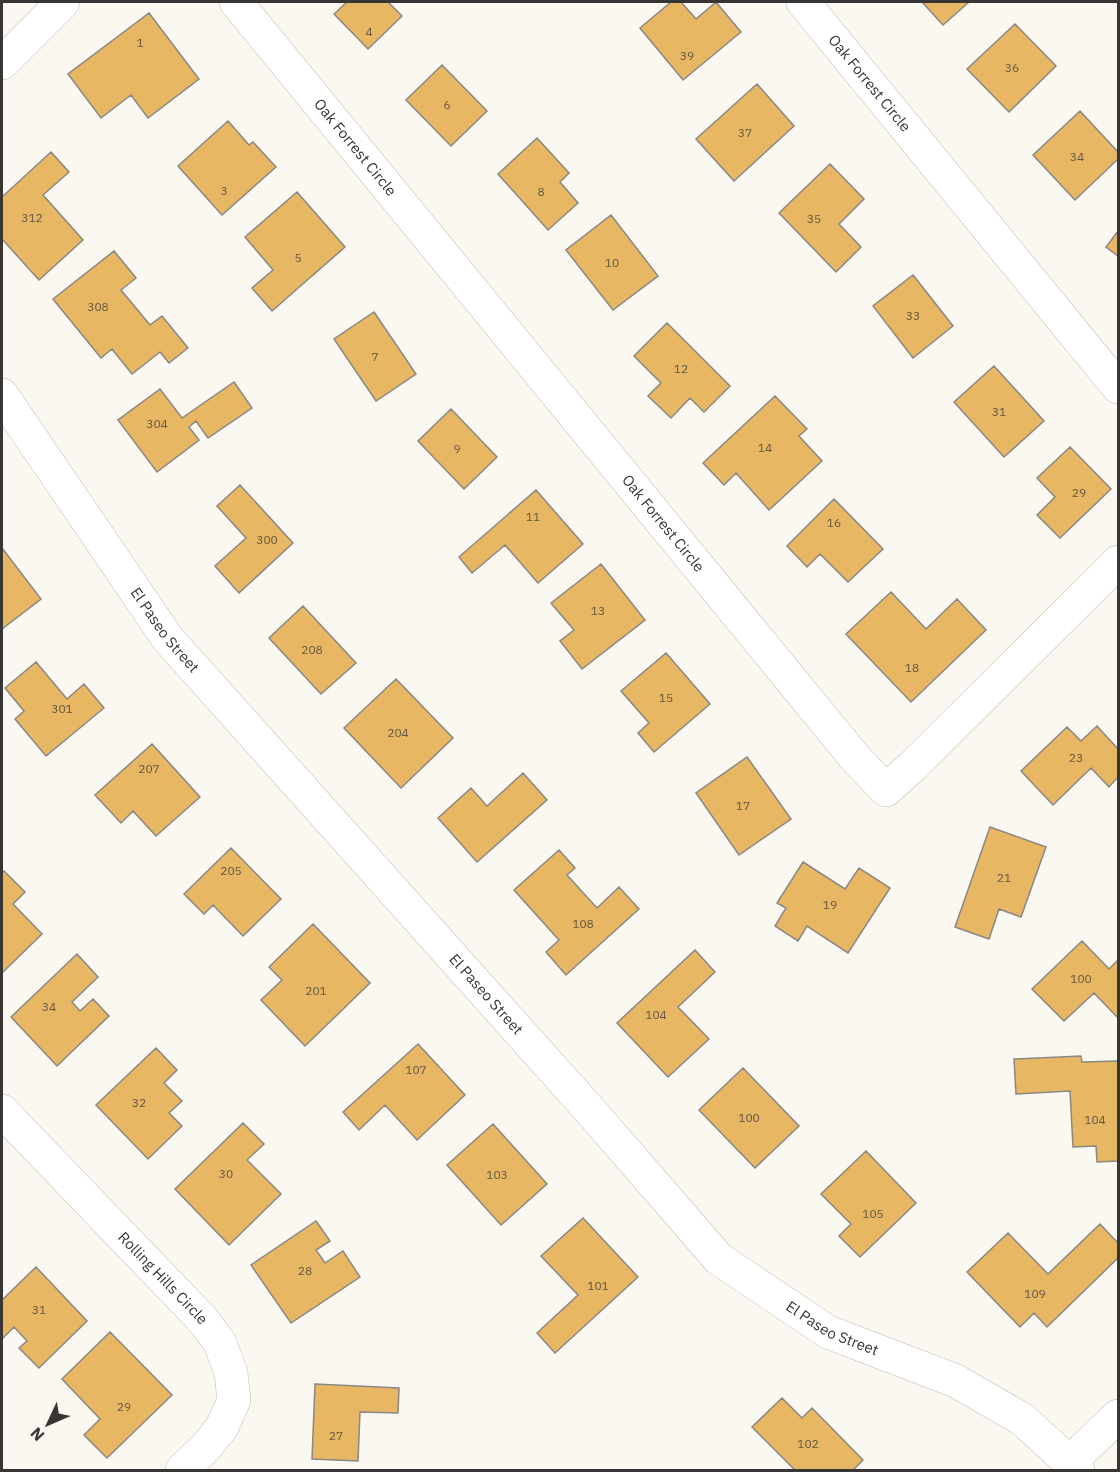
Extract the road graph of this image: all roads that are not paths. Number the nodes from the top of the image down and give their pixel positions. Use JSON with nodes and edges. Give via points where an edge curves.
{"nodes":[{"id":1,"x":63,"y":2,"type":"edge"},
{"id":2,"x":236,"y":2,"type":"edge"},
{"id":3,"x":803,"y":2,"type":"edge"},
{"id":4,"x":2,"y":63,"type":"edge"},
{"id":5,"x":1119,"y":387,"type":"edge"},
{"id":6,"x":2,"y":395,"type":"edge"},
{"id":7,"x":1119,"y":562,"type":"edge"},
{"id":8,"x":2,"y":1111,"type":"edge"},
{"id":9,"x":1119,"y":1416,"type":"edge"},
{"id":10,"x":1074,"y":1466,"type":"edge"},
{"id":11,"x":182,"y":1470,"type":"edge"}],
"edges":[{"from":1,"to":4,"type":"street"},
{"from":2,"to":7,"type":"street","name":"Oak Forrest Circle","via":[[856,759],[886,790]]},
{"from":3,"to":5,"type":"street","name":"Oak Forrest Circle"},
{"from":6,"to":10,"type":"street","name":"El Paseo Street","via":[[168,639],[719,1258],[828,1332],[956,1382],[1022,1419]]},
{"from":8,"to":11,"type":"street","name":"Rolling Hills Circle","via":[[203,1320],[220,1343],[231,1373],[234,1400],[222,1427]]},
{"from":9,"to":10,"type":"street"}]}
